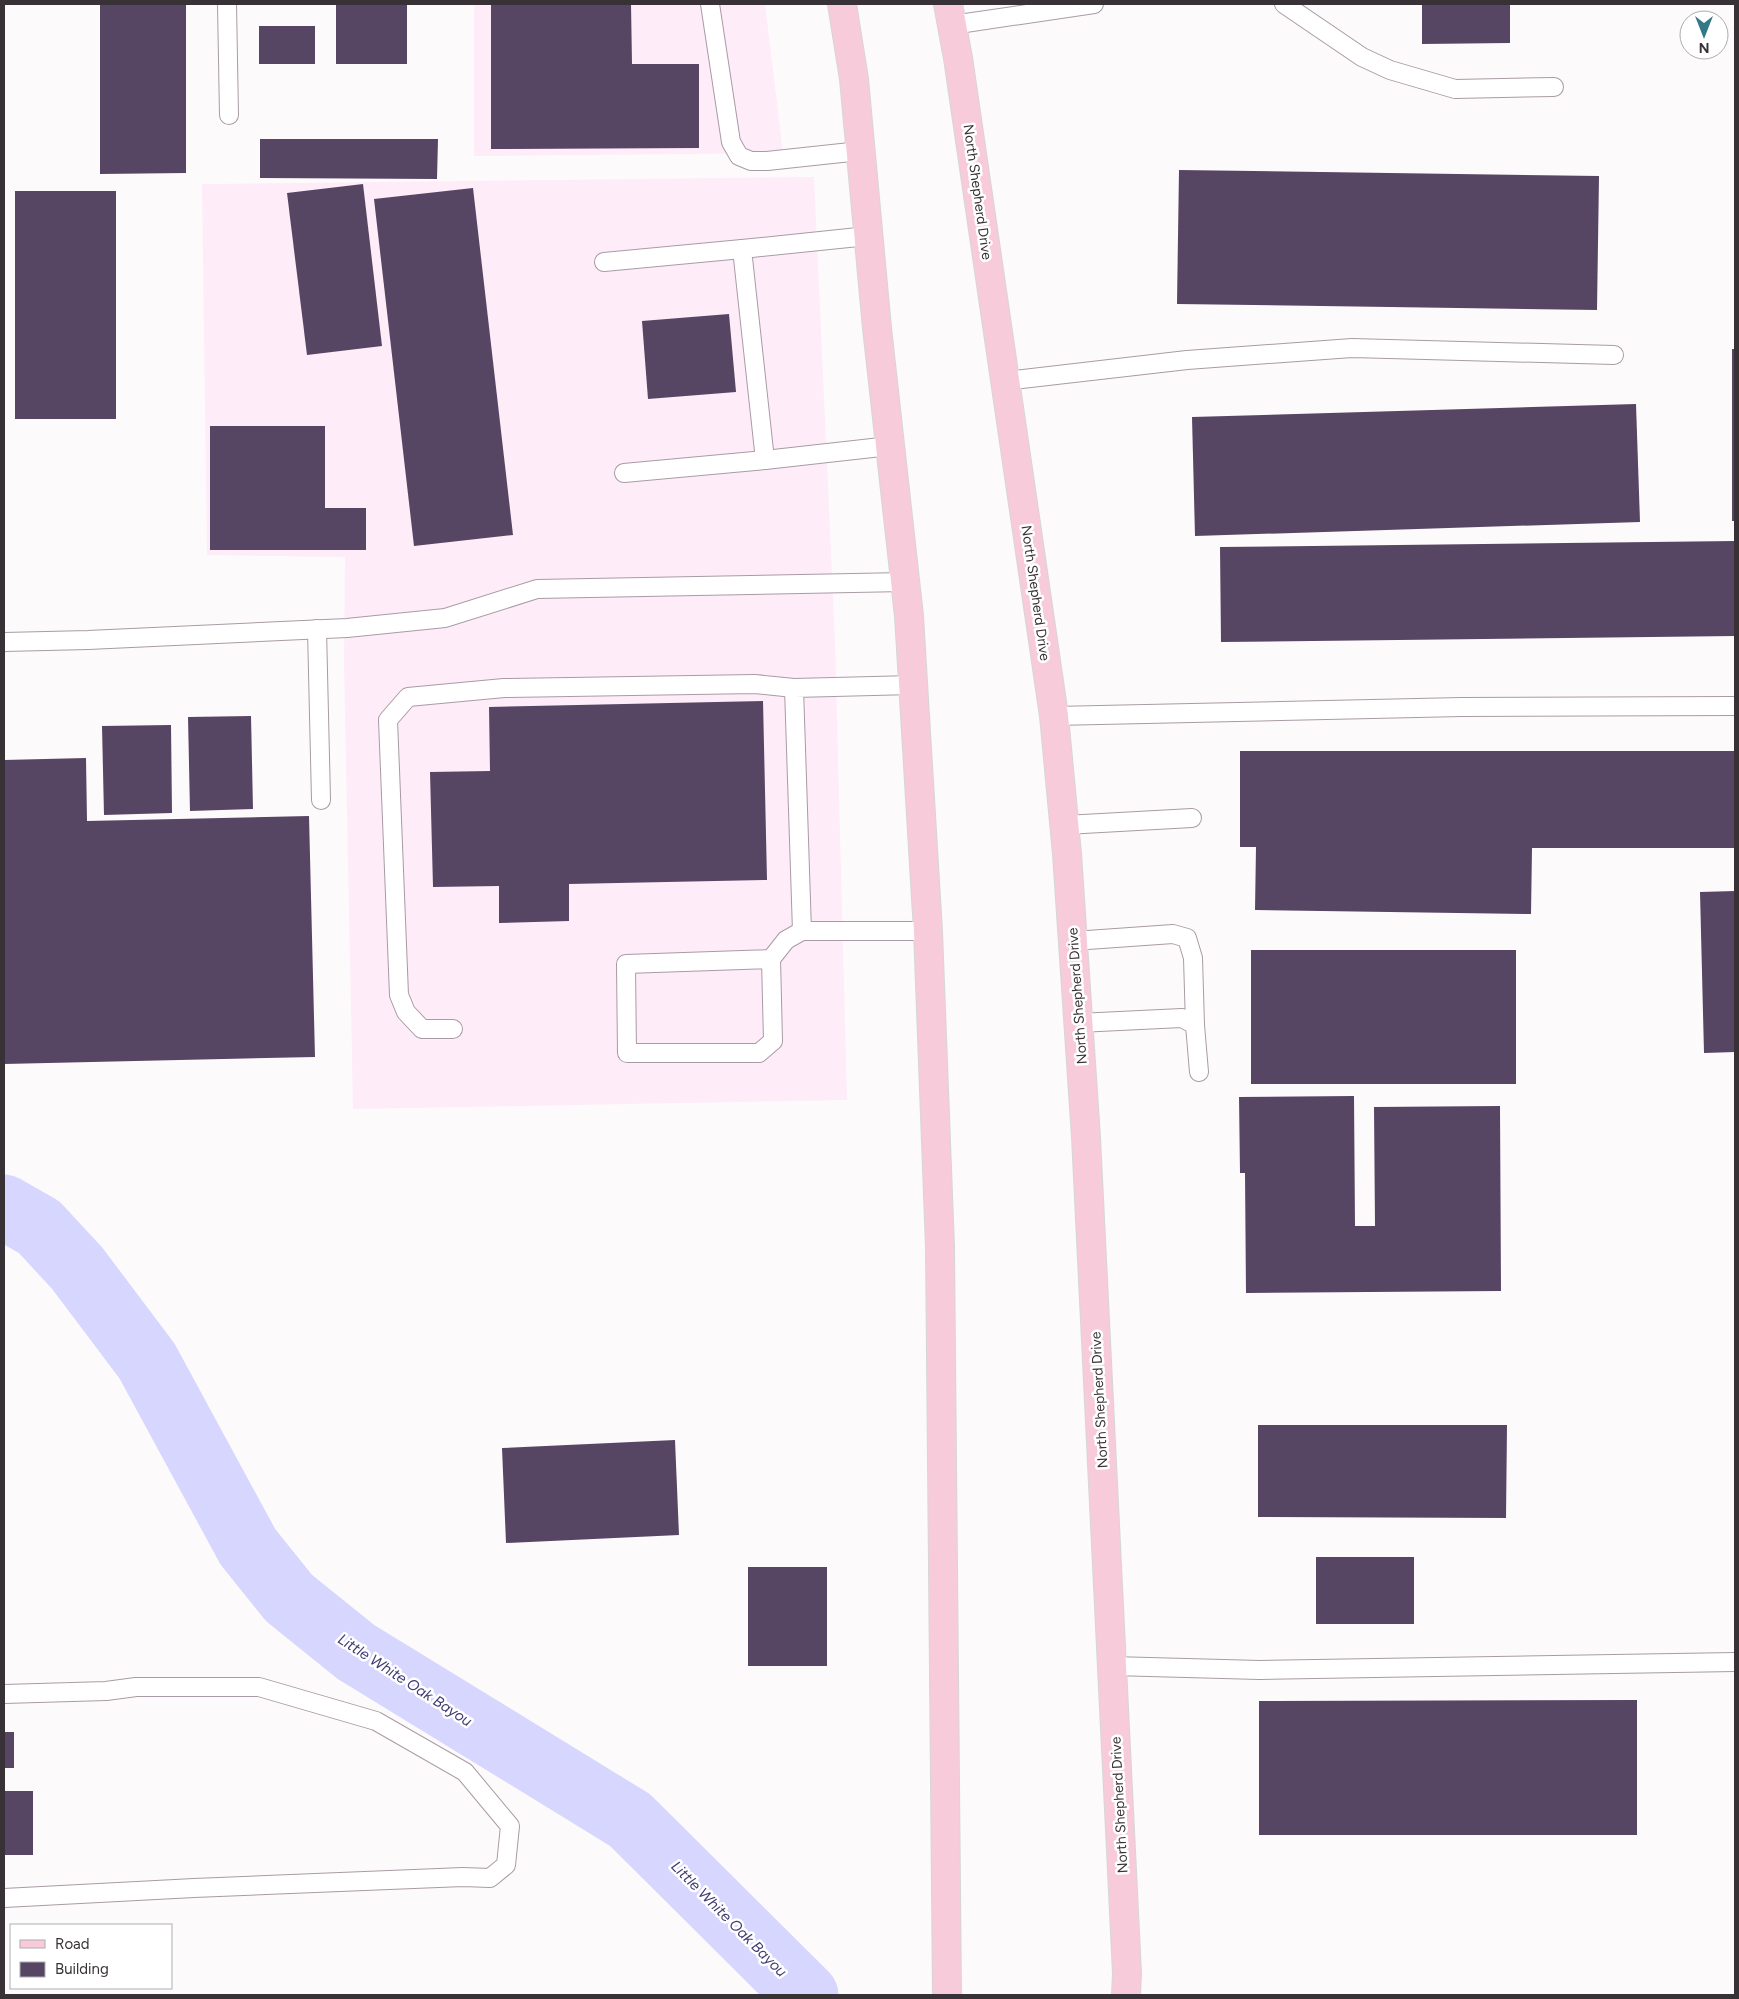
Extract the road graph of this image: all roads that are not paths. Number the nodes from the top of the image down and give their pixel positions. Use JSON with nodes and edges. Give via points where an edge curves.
{"nodes":[{"id":1,"x":227,"y":4,"type":"edge"},
{"id":2,"x":710,"y":4,"type":"edge"},
{"id":3,"x":842,"y":4,"type":"edge"},
{"id":4,"x":1094,"y":4,"type":"edge"},
{"id":5,"x":1284,"y":4,"type":"edge"},
{"id":6,"x":950,"y":14,"type":"edge"},
{"id":7,"x":1554,"y":87,"type":"dead end"},
{"id":8,"x":229,"y":115,"type":"dead end"},
{"id":9,"x":860,"y":151,"type":"junction"},
{"id":10,"x":868,"y":236,"type":"junction"},
{"id":11,"x":742,"y":249,"type":"junction"},
{"id":12,"x":604,"y":262,"type":"dead end"},
{"id":13,"x":1614,"y":355,"type":"dead end"},
{"id":14,"x":1005,"y":381,"type":"junction"},
{"id":15,"x":890,"y":446,"type":"junction"},
{"id":16,"x":765,"y":460,"type":"junction"},
{"id":17,"x":624,"y":473,"type":"dead end"},
{"id":18,"x":905,"y":582,"type":"junction"},
{"id":19,"x":317,"y":629,"type":"junction"},
{"id":20,"x":4,"y":642,"type":"edge"},
{"id":21,"x":913,"y":685,"type":"junction"},
{"id":22,"x":794,"y":688,"type":"junction"},
{"id":23,"x":1735,"y":706,"type":"edge"},
{"id":24,"x":1054,"y":716,"type":"junction"},
{"id":25,"x":321,"y":800,"type":"dead end"},
{"id":26,"x":1192,"y":818,"type":"dead end"},
{"id":27,"x":1065,"y":825,"type":"junction"},
{"id":28,"x":802,"y":931,"type":"junction"},
{"id":29,"x":928,"y":931,"type":"junction"},
{"id":30,"x":1073,"y":942,"type":"junction"},
{"id":31,"x":772,"y":959,"type":"junction"},
{"id":32,"x":1078,"y":1023,"type":"junction"},
{"id":33,"x":1195,"y":1025,"type":"junction"},
{"id":34,"x":453,"y":1029,"type":"dead end"},
{"id":35,"x":1199,"y":1072,"type":"dead end"},
{"id":36,"x":1735,"y":1662,"type":"edge"},
{"id":37,"x":1112,"y":1666,"type":"junction"},
{"id":38,"x":4,"y":1694,"type":"edge"},
{"id":39,"x":4,"y":1898,"type":"edge"},
{"id":40,"x":947,"y":1995,"type":"edge"},
{"id":41,"x":1126,"y":1995,"type":"edge"}],
"edges":[{"from":1,"to":8,"type":"lane"},
{"from":2,"to":9,"type":"lane","via":[[731,142],[739,156],[750,161],[767,161]]},
{"from":3,"to":9,"type":"main road","via":[[854,79]]},
{"from":4,"to":6,"type":"lane"},
{"from":5,"to":7,"type":"lane","via":[[1362,57],[1390,70],[1455,89]]},
{"from":6,"to":14,"type":"main road","name":"North Shepherd Drive"},
{"from":9,"to":10,"type":"main road"},
{"from":10,"to":11,"type":"lane"},
{"from":10,"to":15,"type":"main road"},
{"from":11,"to":12,"type":"lane"},
{"from":11,"to":16,"type":"lane"},
{"from":13,"to":14,"type":"lane","via":[[1352,348],[1187,360]]},
{"from":14,"to":24,"type":"main road","name":"North Shepherd Drive"},
{"from":15,"to":16,"type":"lane"},
{"from":15,"to":18,"type":"main road"},
{"from":16,"to":17,"type":"lane"},
{"from":18,"to":19,"type":"lane","via":[[537,589],[445,618]]},
{"from":18,"to":21,"type":"main road"},
{"from":19,"to":20,"type":"lane"},
{"from":19,"to":25,"type":"lane"},
{"from":21,"to":22,"type":"lane"},
{"from":21,"to":29,"type":"main road"},
{"from":22,"to":28,"type":"lane"},
{"from":22,"to":34,"type":"lane","via":[[755,684],[504,688],[408,697],[388,720],[398,995],[406,1012],[422,1029]]},
{"from":23,"to":24,"type":"lane","via":[[1462,707]]},
{"from":24,"to":27,"type":"main road","name":"North Shepherd Drive"},
{"from":26,"to":27,"type":"lane"},
{"from":27,"to":30,"type":"main road","name":"North Shepherd Drive"},
{"from":28,"to":29,"type":"lane"},
{"from":28,"to":31,"type":"lane","via":[[786,940]]},
{"from":29,"to":40,"type":"main road","via":[[940,1247]]},
{"from":30,"to":32,"type":"main road","name":"North Shepherd Drive"},
{"from":30,"to":33,"type":"lane","via":[[1173,934],[1187,938],[1193,958]]},
{"from":31,"to":31,"type":"lane","via":[[626,964],[627,1053],[759,1053],[773,1041]]},
{"from":32,"to":33,"type":"lane","via":[[1182,1018]]},
{"from":32,"to":37,"type":"main road","name":"North Shepherd Drive"},
{"from":33,"to":35,"type":"lane"},
{"from":36,"to":37,"type":"lane","via":[[1260,1670]]},
{"from":37,"to":41,"type":"main road","name":"North Shepherd Drive"},
{"from":38,"to":39,"type":"lane","via":[[136,1687],[259,1687],[376,1721],[465,1772],[510,1826],[506,1865],[490,1878]]}]}
